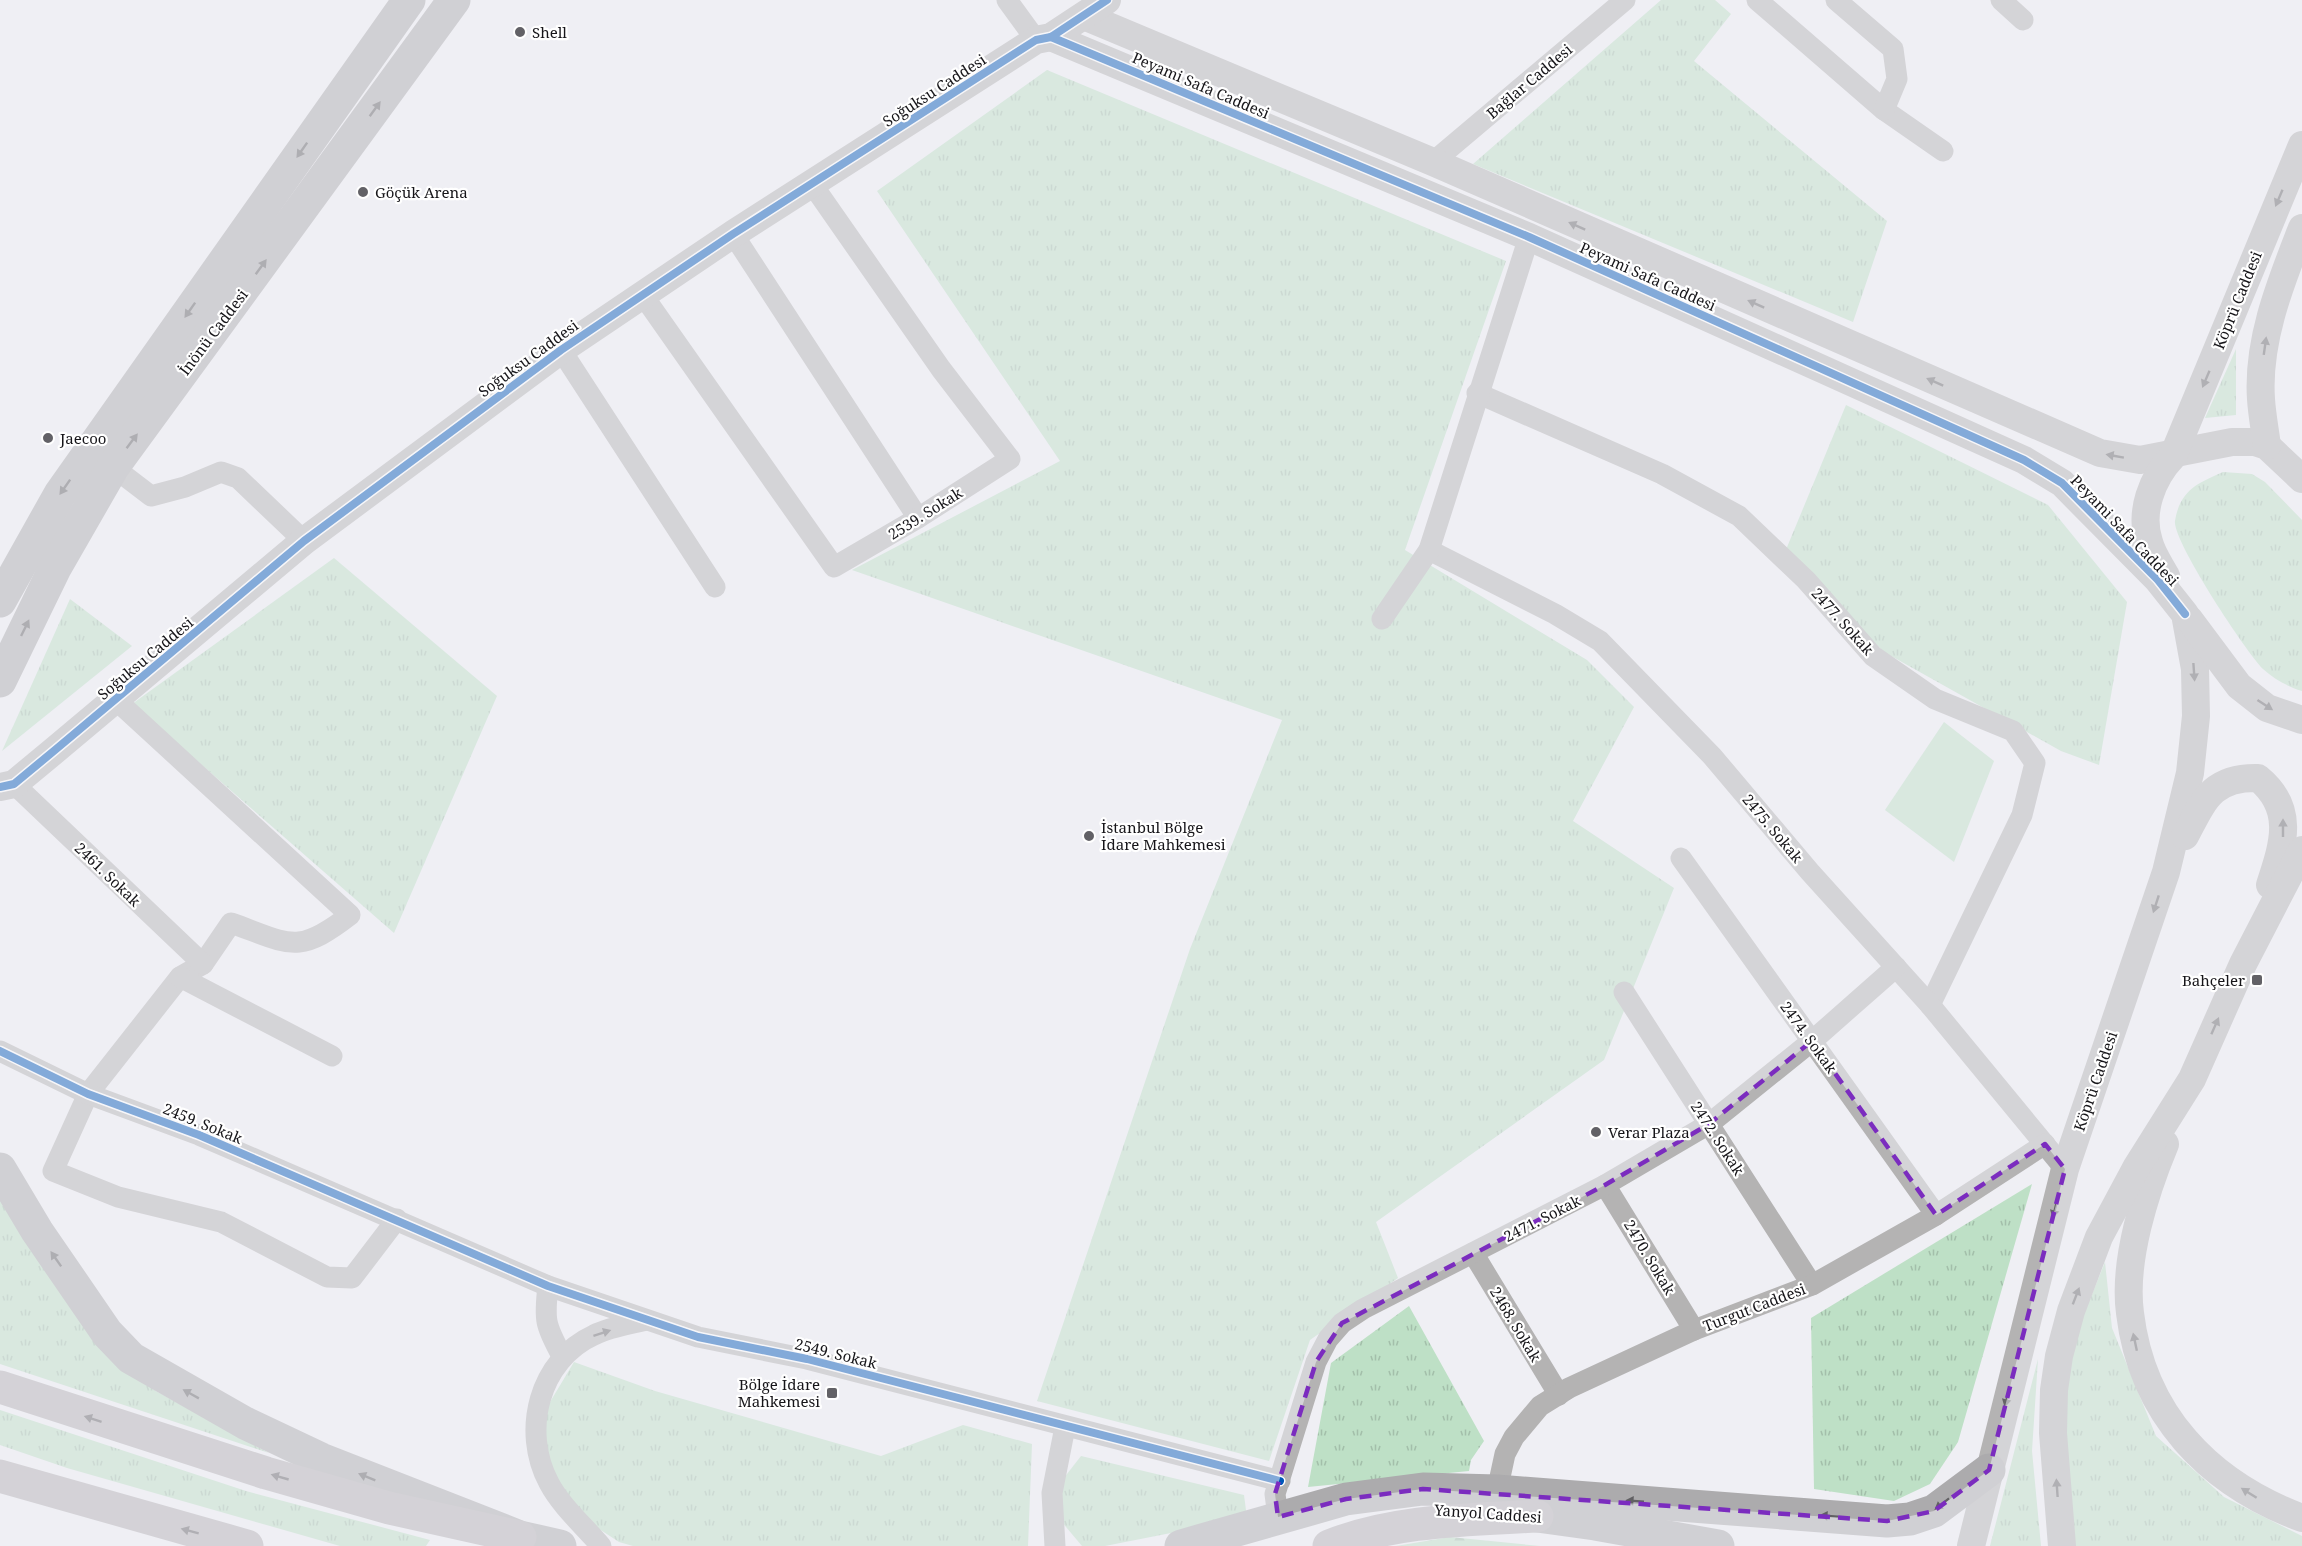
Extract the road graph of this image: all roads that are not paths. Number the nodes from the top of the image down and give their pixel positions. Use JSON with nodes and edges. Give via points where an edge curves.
{"nodes":[{"id":1,"x":409,"y":0,"type":"edge"},
{"id":2,"x":454,"y":0,"type":"edge"},
{"id":3,"x":1007,"y":0,"type":"edge"},
{"id":4,"x":1107,"y":0,"type":"edge"},
{"id":5,"x":1625,"y":0,"type":"edge"},
{"id":6,"x":1757,"y":0,"type":"edge"},
{"id":7,"x":1836,"y":0,"type":"edge"},
{"id":8,"x":2001,"y":0,"type":"edge"},
{"id":9,"x":1084,"y":16,"type":"junction"},
{"id":10,"x":2023,"y":20,"type":"dead end"},
{"id":11,"x":1044,"y":38,"type":"junction"},
{"id":12,"x":1884,"y":110,"type":"junction"},
{"id":13,"x":2302,"y":145,"type":"edge"},
{"id":14,"x":1943,"y":151,"type":"dead end"},
{"id":15,"x":1433,"y":162,"type":"junction"},
{"id":16,"x":812,"y":184,"type":"junction"},
{"id":17,"x":2302,"y":228,"type":"edge"},
{"id":18,"x":733,"y":234,"type":"junction"},
{"id":19,"x":1529,"y":237,"type":"junction"},
{"id":20,"x":642,"y":294,"type":"junction"},
{"id":21,"x":561,"y":350,"type":"junction"},
{"id":22,"x":1477,"y":393,"type":"junction"},
{"id":23,"x":2267,"y":446,"type":"junction"},
{"id":24,"x":2173,"y":456,"type":"junction"},
{"id":25,"x":113,"y":467,"type":"junction"},
{"id":26,"x":2302,"y":479,"type":"edge"},
{"id":27,"x":918,"y":518,"type":"junction"},
{"id":28,"x":304,"y":541,"type":"junction"},
{"id":29,"x":1429,"y":550,"type":"junction"},
{"id":30,"x":715,"y":587,"type":"dead end"},
{"id":31,"x":0,"y":601,"type":"edge"},
{"id":32,"x":2185,"y":614,"type":"junction"},
{"id":33,"x":1382,"y":619,"type":"dead end"},
{"id":34,"x":0,"y":681,"type":"edge"},
{"id":35,"x":116,"y":700,"type":"junction"},
{"id":36,"x":2302,"y":720,"type":"edge"},
{"id":37,"x":7,"y":786,"type":"edge"},
{"id":38,"x":2302,"y":850,"type":"edge"},
{"id":39,"x":1681,"y":858,"type":"dead end"},
{"id":40,"x":2166,"y":872,"type":"junction"},
{"id":41,"x":203,"y":964,"type":"junction"},
{"id":42,"x":2242,"y":964,"type":"junction"},
{"id":43,"x":1896,"y":967,"type":"junction"},
{"id":44,"x":180,"y":976,"type":"junction"},
{"id":45,"x":1624,"y":992,"type":"dead end"},
{"id":46,"x":1930,"y":1005,"type":"junction"},
{"id":47,"x":1812,"y":1041,"type":"junction"},
{"id":48,"x":0,"y":1051,"type":"edge"},
{"id":49,"x":332,"y":1056,"type":"dead end"},
{"id":50,"x":2192,"y":1079,"type":"junction"},
{"id":51,"x":88,"y":1094,"type":"junction"},
{"id":52,"x":1709,"y":1124,"type":"junction"},
{"id":53,"x":2045,"y":1144,"type":"junction"},
{"id":54,"x":0,"y":1169,"type":"edge"},
{"id":55,"x":2065,"y":1169,"type":"junction"},
{"id":56,"x":1605,"y":1185,"type":"junction"},
{"id":57,"x":1936,"y":1215,"type":"junction"},
{"id":58,"x":397,"y":1219,"type":"junction"},
{"id":59,"x":1473,"y":1253,"type":"junction"},
{"id":60,"x":1812,"y":1285,"type":"junction"},
{"id":61,"x":549,"y":1286,"type":"junction"},
{"id":62,"x":647,"y":1320,"type":"junction"},
{"id":63,"x":1694,"y":1330,"type":"junction"},
{"id":64,"x":562,"y":1356,"type":"junction"},
{"id":65,"x":0,"y":1387,"type":"edge"},
{"id":66,"x":1559,"y":1395,"type":"junction"},
{"id":67,"x":1065,"y":1427,"type":"junction"},
{"id":68,"x":1989,"y":1470,"type":"junction"},
{"id":69,"x":0,"y":1476,"type":"edge"},
{"id":70,"x":1280,"y":1480,"type":"junction"},
{"id":71,"x":1497,"y":1491,"type":"junction"},
{"id":72,"x":1537,"y":1515,"type":"junction"},
{"id":73,"x":1278,"y":1517,"type":"junction"},
{"id":74,"x":2302,"y":1518,"type":"edge"},
{"id":75,"x":1891,"y":1533,"type":"edge"},
{"id":76,"x":520,"y":1537,"type":"junction"},
{"id":77,"x":247,"y":1546,"type":"edge"},
{"id":78,"x":560,"y":1546,"type":"edge"},
{"id":79,"x":602,"y":1546,"type":"edge"},
{"id":80,"x":1055,"y":1546,"type":"edge"},
{"id":81,"x":1180,"y":1546,"type":"edge"},
{"id":82,"x":1223,"y":1546,"type":"edge"},
{"id":83,"x":1329,"y":1546,"type":"edge"},
{"id":84,"x":1718,"y":1546,"type":"edge"},
{"id":85,"x":1971,"y":1546,"type":"edge"},
{"id":86,"x":2062,"y":1546,"type":"edge"}],
"edges":[{"from":1,"to":31,"type":"main road","name":"İnönü Caddesi","one_way":true,"via":[[60,494]]},
{"from":25,"to":2,"type":"main road","name":"İnönü Caddesi","one_way":true},
{"from":3,"to":11,"type":"street"},
{"from":4,"to":9,"type":"street","name":"Soğuksu Caddesi"},
{"from":5,"to":15,"type":"street","name":"Bağlar Caddesi"},
{"from":6,"to":12,"type":"street"},
{"from":7,"to":12,"type":"street","via":[[1893,49],[1897,79]]},
{"from":8,"to":10,"type":"street"},
{"from":9,"to":11,"type":"street","name":"Soğuksu Caddesi"},
{"from":9,"to":15,"type":"street","name":"Peyami Safa Caddesi"},
{"from":11,"to":16,"type":"street","name":"Soğuksu Caddesi"},
{"from":11,"to":19,"type":"street","name":"Peyami Safa Caddesi"},
{"from":12,"to":14,"type":"street"},
{"from":13,"to":24,"type":"street","name":"Köprü Caddesi","one_way":true},
{"from":24,"to":15,"type":"street","name":"Peyami Safa Caddesi","one_way":true,"via":[[2140,460],[2100,453]]},
{"from":16,"to":18,"type":"street","name":"Soğuksu Caddesi"},
{"from":16,"to":27,"type":"street","name":"2539. Sokak","via":[[941,369],[1010,459]]},
{"from":23,"to":17,"type":"street","one_way":true,"via":[[2261,397],[2264,345],[2274,304]]},
{"from":18,"to":20,"type":"street","name":"Soğuksu Caddesi"},
{"from":18,"to":27,"type":"street"},
{"from":19,"to":22,"type":"street"},
{"from":19,"to":32,"type":"street","name":"Peyami Safa Caddesi","via":[[2024,460],[2071,491]]},
{"from":20,"to":21,"type":"street","name":"Soğuksu Caddesi"},
{"from":20,"to":27,"type":"street","name":"2539. Sokak","via":[[834,567]]},
{"from":21,"to":28,"type":"street","name":"Soğuksu Caddesi"},
{"from":21,"to":30,"type":"street"},
{"from":22,"to":29,"type":"street"},
{"from":22,"to":46,"type":"street","name":"2477. Sokak","via":[[1662,474],[1739,516],[1806,580],[1873,656],[1935,699],[2013,731],[2035,763],[2022,816]]},
{"from":23,"to":24,"type":"street","name":"Peyami Safa Caddesi","via":[[2232,442]]},
{"from":23,"to":26,"type":"street"},
{"from":24,"to":32,"type":"street","name":"Köprü Caddesi","via":[[2159,471],[2151,489],[2146,514],[2148,542]]},
{"from":25,"to":28,"type":"street","via":[[151,496],[221,472],[238,478]]},
{"from":34,"to":25,"type":"main road","name":"İnönü Caddesi","one_way":true,"via":[[55,568]]},
{"from":28,"to":35,"type":"street","name":"Soğuksu Caddesi"},
{"from":29,"to":33,"type":"street"},
{"from":29,"to":43,"type":"street","name":"2475. Sokak","via":[[1600,641],[1712,756]]},
{"from":32,"to":36,"type":"street","one_way":true,"via":[[2239,686],[2267,708]]},
{"from":32,"to":40,"type":"street","name":"Köprü Caddesi","one_way":true,"via":[[2195,669],[2196,716],[2190,773]]},
{"from":35,"to":37,"type":"street","name":"Soğuksu Caddesi"},
{"from":35,"to":41,"type":"street","via":[[350,915],[321,937],[291,944],[231,923]]},
{"from":37,"to":41,"type":"street","name":"2461. Sokak"},
{"from":38,"to":42,"type":"street"},
{"from":39,"to":47,"type":"street","name":"2474. Sokak"},
{"from":42,"to":40,"type":"street","one_way":true,"via":[[2283,840],[2284,820],[2271,789],[2258,778],[2245,778],[2227,781],[2212,791]]},
{"from":40,"to":55,"type":"street","name":"Köprü Caddesi","one_way":true},
{"from":41,"to":44,"type":"street"},
{"from":50,"to":42,"type":"street","one_way":true},
{"from":43,"to":46,"type":"street","name":"2475. Sokak"},
{"from":43,"to":47,"type":"street","name":"2471. Sokak"},
{"from":44,"to":49,"type":"street"},
{"from":44,"to":51,"type":"street"},
{"from":45,"to":52,"type":"street","name":"2472. Sokak"},
{"from":46,"to":53,"type":"street","name":"2475. Sokak"},
{"from":47,"to":52,"type":"street","name":"2471. Sokak"},
{"from":47,"to":57,"type":"street","name":"2474. Sokak"},
{"from":48,"to":51,"type":"street","name":"2459. Sokak"},
{"from":74,"to":50,"type":"street","one_way":true,"via":[[2254,1496],[2198,1456],[2163,1413],[2140,1364],[2129,1311],[2133,1253],[2163,1148]]},
{"from":86,"to":50,"type":"street","one_way":true,"via":[[2053,1432],[2059,1356],[2070,1311],[2099,1237],[2136,1168]]},
{"from":51,"to":58,"type":"street","name":"2459. Sokak","via":[[199,1135]]},
{"from":51,"to":58,"type":"street","via":[[52,1171],[118,1197],[221,1222],[327,1277],[352,1278]]},
{"from":52,"to":56,"type":"street","name":"2471. Sokak"},
{"from":52,"to":60,"type":"street","name":"2472. Sokak"},
{"from":53,"to":55,"type":"street","name":"2475. Sokak"},
{"from":53,"to":57,"type":"street","name":"Turgut Caddesi"},
{"from":76,"to":54,"type":"main road","one_way":true,"via":[[321,1459],[245,1423],[131,1358],[101,1324]]},
{"from":55,"to":68,"type":"street","name":"Köprü Caddesi","one_way":true},
{"from":56,"to":59,"type":"street","name":"2471. Sokak"},
{"from":56,"to":63,"type":"street","name":"2470. Sokak"},
{"from":57,"to":60,"type":"street","name":"Turgut Caddesi"},
{"from":58,"to":61,"type":"street","name":"2549. Sokak"},
{"from":59,"to":66,"type":"street","name":"2468. Sokak"},
{"from":59,"to":70,"type":"street","name":"2471. Sokak","via":[[1363,1309],[1342,1323],[1328,1339],[1316,1362]]},
{"from":60,"to":63,"type":"street","name":"Turgut Caddesi"},
{"from":61,"to":62,"type":"street","name":"2549. Sokak"},
{"from":61,"to":64,"type":"street","via":[[545,1316]]},
{"from":64,"to":62,"type":"street","one_way":true,"via":[[595,1334]]},
{"from":62,"to":67,"type":"street","name":"2549. Sokak","via":[[698,1337],[807,1359]]},
{"from":63,"to":66,"type":"street","name":"Turgut Caddesi"},
{"from":64,"to":79,"type":"street","via":[[548,1376],[540,1402],[535,1429],[538,1459],[550,1484]]},
{"from":76,"to":65,"type":"highway","one_way":true,"via":[[389,1508],[288,1479]]},
{"from":66,"to":71,"type":"street","name":"Turgut Caddesi","via":[[1540,1406],[1514,1437],[1505,1454]]},
{"from":67,"to":70,"type":"street","name":"2549. Sokak"},
{"from":67,"to":80,"type":"street","via":[[1052,1493]]},
{"from":68,"to":75,"type":"main road","one_way":true,"via":[[1934,1511],[1910,1519]]},
{"from":68,"to":85,"type":"street","name":"Köprü Caddesi"},
{"from":77,"to":69,"type":"highway","one_way":true},
{"from":70,"to":73,"type":"street","name":"2471. Sokak","via":[[1275,1494]]},
{"from":71,"to":73,"type":"main road","via":[[1423,1489],[1346,1499]]},
{"from":75,"to":71,"type":"main road","one_way":true},
{"from":72,"to":82,"type":"main road","name":"Yanyol Caddesi","via":[[1424,1508],[1366,1515]]},
{"from":72,"to":83,"type":"highway","via":[[1416,1524],[1351,1537]]},
{"from":72,"to":84,"type":"main road","name":"Yanyol Caddesi"},
{"from":73,"to":81,"type":"main road"},
{"from":76,"to":78,"type":"main road"}]}
